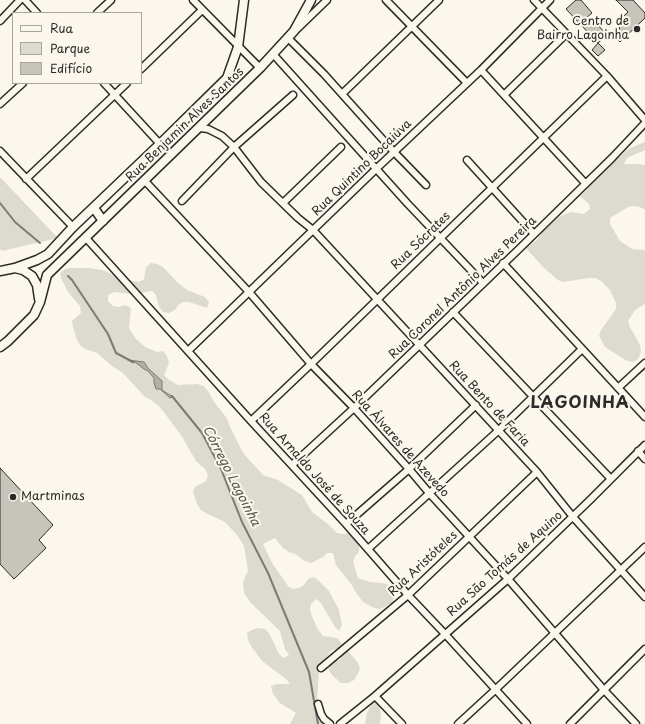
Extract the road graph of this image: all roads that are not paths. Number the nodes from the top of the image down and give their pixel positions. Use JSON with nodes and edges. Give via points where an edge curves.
{"nodes":[{"id":1,"x":20,"y":0,"type":"edge"},
{"id":2,"x":24,"y":0,"type":"edge"},
{"id":3,"x":111,"y":0,"type":"edge"},
{"id":4,"x":193,"y":0,"type":"edge"},
{"id":5,"x":244,"y":0,"type":"edge"},
{"id":6,"x":311,"y":0,"type":"edge"},
{"id":7,"x":327,"y":0,"type":"edge"},
{"id":8,"x":386,"y":0,"type":"edge"},
{"id":9,"x":439,"y":0,"type":"edge"},
{"id":10,"x":534,"y":0,"type":"edge"},
{"id":11,"x":550,"y":0,"type":"edge"},
{"id":12,"x":542,"y":8,"type":"junction"},
{"id":13,"x":202,"y":10,"type":"junction"},
{"id":14,"x":36,"y":12,"type":"edge"},
{"id":15,"x":98,"y":12,"type":"edge"},
{"id":16,"x":0,"y":21,"type":"edge"},
{"id":17,"x":412,"y":26,"type":"junction"},
{"id":18,"x":294,"y":31,"type":"junction"},
{"id":19,"x":566,"y":34,"type":"junction"},
{"id":20,"x":288,"y":38,"type":"junction"},
{"id":21,"x":238,"y":47,"type":"junction"},
{"id":22,"x":273,"y":54,"type":"junction"},
{"id":23,"x":142,"y":68,"type":"edge"},
{"id":24,"x":260,"y":68,"type":"junction"},
{"id":25,"x":481,"y":70,"type":"junction"},
{"id":26,"x":607,"y":76,"type":"junction"},
{"id":27,"x":467,"y":83,"type":"junction"},
{"id":28,"x":22,"y":84,"type":"edge"},
{"id":29,"x":105,"y":84,"type":"edge"},
{"id":30,"x":126,"y":84,"type":"edge"},
{"id":31,"x":342,"y":94,"type":"junction"},
{"id":32,"x":115,"y":95,"type":"junction"},
{"id":33,"x":293,"y":95,"type":"dead end"},
{"id":34,"x":504,"y":95,"type":"junction"},
{"id":35,"x":0,"y":104,"type":"edge"},
{"id":36,"x":645,"y":120,"type":"edge"},
{"id":37,"x":645,"y":123,"type":"edge"},
{"id":38,"x":200,"y":128,"type":"junction"},
{"id":39,"x":543,"y":138,"type":"junction"},
{"id":40,"x":160,"y":144,"type":"junction"},
{"id":41,"x":234,"y":147,"type":"junction"},
{"id":42,"x":341,"y":147,"type":"dead end"},
{"id":43,"x":0,"y":151,"type":"edge"},
{"id":44,"x":394,"y":152,"type":"junction"},
{"id":45,"x":467,"y":160,"type":"dead end"},
{"id":46,"x":376,"y":169,"type":"junction"},
{"id":47,"x":26,"y":179,"type":"junction"},
{"id":48,"x":145,"y":181,"type":"junction"},
{"id":49,"x":586,"y":183,"type":"junction"},
{"id":50,"x":426,"y":184,"type":"dead end"},
{"id":51,"x":493,"y":188,"type":"junction"},
{"id":52,"x":182,"y":201,"type":"dead end"},
{"id":53,"x":283,"y":203,"type":"junction"},
{"id":54,"x":94,"y":208,"type":"junction"},
{"id":55,"x":104,"y":221,"type":"junction"},
{"id":56,"x":73,"y":227,"type":"junction"},
{"id":57,"x":313,"y":230,"type":"junction"},
{"id":58,"x":534,"y":234,"type":"junction"},
{"id":59,"x":86,"y":238,"type":"junction"},
{"id":60,"x":440,"y":238,"type":"junction"},
{"id":61,"x":504,"y":263,"type":"junction"},
{"id":62,"x":15,"y":268,"type":"junction"},
{"id":63,"x":0,"y":270,"type":"edge"},
{"id":64,"x":483,"y":282,"type":"junction"},
{"id":65,"x":249,"y":292,"type":"junction"},
{"id":66,"x":377,"y":300,"type":"junction"},
{"id":67,"x":40,"y":302,"type":"junction"},
{"id":68,"x":453,"y":312,"type":"junction"},
{"id":69,"x":419,"y":345,"type":"junction"},
{"id":70,"x":0,"y":347,"type":"edge"},
{"id":71,"x":582,"y":348,"type":"junction"},
{"id":72,"x":188,"y":351,"type":"junction"},
{"id":73,"x":645,"y":362,"type":"edge"},
{"id":74,"x":311,"y":364,"type":"junction"},
{"id":75,"x":618,"y":388,"type":"junction"},
{"id":76,"x":532,"y":396,"type":"junction"},
{"id":77,"x":476,"y":405,"type":"junction"},
{"id":78,"x":354,"y":408,"type":"junction"},
{"id":79,"x":645,"y":417,"type":"edge"},
{"id":80,"x":251,"y":421,"type":"junction"},
{"id":81,"x":498,"y":430,"type":"junction"},
{"id":82,"x":645,"y":445,"type":"edge"},
{"id":83,"x":638,"y":451,"type":"junction"},
{"id":84,"x":645,"y":459,"type":"edge"},
{"id":85,"x":292,"y":465,"type":"junction"},
{"id":86,"x":409,"y":469,"type":"junction"},
{"id":87,"x":537,"y":472,"type":"junction"},
{"id":88,"x":611,"y":479,"type":"junction"},
{"id":89,"x":430,"y":494,"type":"junction"},
{"id":90,"x":573,"y":517,"type":"junction"},
{"id":91,"x":346,"y":524,"type":"junction"},
{"id":92,"x":469,"y":537,"type":"junction"},
{"id":93,"x":645,"y":548,"type":"edge"},
{"id":94,"x":368,"y":550,"type":"junction"},
{"id":95,"x":621,"y":571,"type":"junction"},
{"id":96,"x":508,"y":579,"type":"junction"},
{"id":97,"x":408,"y":595,"type":"junction"},
{"id":98,"x":645,"y":597,"type":"edge"},
{"id":99,"x":554,"y":633,"type":"junction"},
{"id":100,"x":445,"y":634,"type":"junction"},
{"id":101,"x":645,"y":649,"type":"edge"},
{"id":102,"x":321,"y":668,"type":"dead end"},
{"id":103,"x":495,"y":690,"type":"junction"},
{"id":104,"x":604,"y":690,"type":"junction"},
{"id":105,"x":375,"y":696,"type":"junction"},
{"id":106,"x":318,"y":704,"type":"dead end"},
{"id":107,"x":330,"y":724,"type":"edge"},
{"id":108,"x":340,"y":724,"type":"edge"},
{"id":109,"x":402,"y":724,"type":"edge"},
{"id":110,"x":458,"y":724,"type":"edge"},
{"id":111,"x":527,"y":724,"type":"edge"},
{"id":112,"x":570,"y":724,"type":"edge"},
{"id":113,"x":636,"y":724,"type":"edge"}],
"edges":[{"from":1,"to":16,"type":"street"},
{"from":2,"to":14,"type":"street"},
{"from":3,"to":15,"type":"street"},
{"from":4,"to":13,"type":"street"},
{"from":5,"to":21,"type":"main road"},
{"from":6,"to":18,"type":"main road"},
{"from":7,"to":18,"type":"street","name":"Rua Benjamin Alves Santos"},
{"from":8,"to":17,"type":"street"},
{"from":9,"to":17,"type":"street"},
{"from":10,"to":12,"type":"street"},
{"from":11,"to":12,"type":"street","name":"Rua Quintino Bocaiúva"},
{"from":12,"to":19,"type":"street"},
{"from":12,"to":25,"type":"street","name":"Rua Quintino Bocaiúva"},
{"from":13,"to":21,"type":"street"},
{"from":13,"to":23,"type":"street"},
{"from":17,"to":27,"type":"street"},
{"from":17,"to":31,"type":"street"},
{"from":18,"to":20,"type":"main road","name":"Rua Benjamin Alves Santos"},
{"from":19,"to":26,"type":"street"},
{"from":19,"to":34,"type":"street"},
{"from":20,"to":22,"type":"main road","name":"Rua Benjamin Alves Santos"},
{"from":20,"to":31,"type":"street"},
{"from":21,"to":24,"type":"street"},
{"from":21,"to":40,"type":"main road","name":"Rua Benjamin Alves Santos","via":[[227,78]]},
{"from":22,"to":24,"type":"main road","name":"Rua Benjamin Alves Santos"},
{"from":22,"to":46,"type":"street"},
{"from":24,"to":38,"type":"main road","name":"Rua Benjamin Alves Santos"},
{"from":25,"to":27,"type":"street","name":"Rua Quintino Bocaiúva"},
{"from":25,"to":34,"type":"street"},
{"from":26,"to":36,"type":"street"},
{"from":26,"to":39,"type":"street","name":"Rua Sócrates"},
{"from":27,"to":44,"type":"street","name":"Rua Quintino Bocaiúva"},
{"from":28,"to":35,"type":"street"},
{"from":29,"to":32,"type":"street"},
{"from":30,"to":32,"type":"street"},
{"from":31,"to":44,"type":"street"},
{"from":32,"to":40,"type":"street"},
{"from":32,"to":47,"type":"street"},
{"from":33,"to":41,"type":"street"},
{"from":34,"to":39,"type":"street"},
{"from":37,"to":49,"type":"street","name":"Rua Coronel Antônio Alves Pereira"},
{"from":38,"to":41,"type":"street","name":"Rua Bento de Faria","via":[[222,136]]},
{"from":38,"to":48,"type":"main road","name":"Rua Benjamin Alves Santos"},
{"from":39,"to":49,"type":"street"},
{"from":39,"to":51,"type":"street","name":"Rua Sócrates"},
{"from":40,"to":54,"type":"main road","name":"Rua Benjamin Alves Santos"},
{"from":41,"to":52,"type":"street"},
{"from":41,"to":53,"type":"street","name":"Rua Bento de Faria","via":[[261,182]]},
{"from":42,"to":53,"type":"street"},
{"from":43,"to":47,"type":"street"},
{"from":44,"to":46,"type":"street","name":"Rua Quintino Bocaiúva"},
{"from":44,"to":50,"type":"street"},
{"from":45,"to":51,"type":"street"},
{"from":46,"to":57,"type":"street","name":"Rua Quintino Bocaiúva"},
{"from":46,"to":60,"type":"street"},
{"from":47,"to":56,"type":"street"},
{"from":48,"to":55,"type":"main road","name":"Rua Benjamin Alves Santos"},
{"from":48,"to":65,"type":"street","name":"Rua Álvares de Azevedo"},
{"from":49,"to":58,"type":"street","name":"Rua Coronel Antônio Alves Pereira"},
{"from":51,"to":58,"type":"street"},
{"from":51,"to":60,"type":"street","name":"Rua Sócrates"},
{"from":53,"to":57,"type":"street","name":"Rua Bento de Faria"},
{"from":54,"to":55,"type":"main road"},
{"from":54,"to":56,"type":"main road","name":"Rua Benjamin Alves Santos"},
{"from":55,"to":59,"type":"main road","name":"Rua Benjamin Alves Santos"},
{"from":56,"to":62,"type":"main road","name":"Rua Benjamin Alves Santos","via":[[40,258]]},
{"from":57,"to":65,"type":"street","name":"Rua Quintino Bocaiúva"},
{"from":57,"to":66,"type":"street","name":"Rua Bento de Faria"},
{"from":58,"to":61,"type":"street","name":"Rua Coronel Antônio Alves Pereira"},
{"from":59,"to":67,"type":"main road","name":"Rua Benjamin Alves Santos","via":[[47,275]]},
{"from":59,"to":72,"type":"street","name":"Rua Arnaldo José de Souza"},
{"from":60,"to":64,"type":"street"},
{"from":60,"to":66,"type":"street","name":"Rua Sócrates"},
{"from":61,"to":64,"type":"street","name":"Rua Coronel Antônio Alves Pereira"},
{"from":61,"to":71,"type":"street"},
{"from":62,"to":63,"type":"main road"},
{"from":62,"to":67,"type":"main road","via":[[32,276],[37,285]]},
{"from":64,"to":68,"type":"street","name":"Rua Coronel Antônio Alves Pereira"},
{"from":65,"to":72,"type":"street","name":"Rua Quintino Bocaiúva"},
{"from":65,"to":74,"type":"street","name":"Rua Álvares de Azevedo"},
{"from":66,"to":69,"type":"street","name":"Rua Bento de Faria"},
{"from":66,"to":74,"type":"street","name":"Rua Sócrates"},
{"from":67,"to":70,"type":"main road","name":"Rua Benjamin Alves Santos","via":[[34,315]]},
{"from":68,"to":69,"type":"street","name":"Rua Coronel Antônio Alves Pereira"},
{"from":68,"to":76,"type":"street"},
{"from":69,"to":77,"type":"street","name":"Rua Bento de Faria"},
{"from":69,"to":78,"type":"street","name":"Rua Coronel Antônio Alves Pereira"},
{"from":71,"to":75,"type":"street"},
{"from":71,"to":76,"type":"street"},
{"from":72,"to":80,"type":"street","name":"Rua Arnaldo José de Souza"},
{"from":73,"to":75,"type":"street"},
{"from":74,"to":78,"type":"street","name":"Rua Álvares de Azevedo"},
{"from":74,"to":80,"type":"street","name":"Rua Sócrates"},
{"from":75,"to":79,"type":"street"},
{"from":76,"to":81,"type":"street"},
{"from":76,"to":88,"type":"street"},
{"from":77,"to":81,"type":"street","name":"Rua Bento de Faria"},
{"from":77,"to":86,"type":"street"},
{"from":78,"to":85,"type":"street","name":"Rua Coronel Antônio Alves Pereira"},
{"from":78,"to":86,"type":"street","name":"Rua Álvares de Azevedo"},
{"from":80,"to":85,"type":"street","name":"Rua Arnaldo José de Souza"},
{"from":81,"to":87,"type":"street","name":"Rua Bento de Faria"},
{"from":81,"to":89,"type":"street"},
{"from":82,"to":83,"type":"street","name":"Rua São Tomás de Aquino"},
{"from":83,"to":84,"type":"street"},
{"from":83,"to":88,"type":"street","name":"Rua São Tomás de Aquino"},
{"from":85,"to":91,"type":"street","name":"Rua Arnaldo José de Souza"},
{"from":86,"to":89,"type":"street","name":"Rua Álvares de Azevedo"},
{"from":86,"to":91,"type":"street"},
{"from":87,"to":90,"type":"street","name":"Rua Bento de Faria"},
{"from":87,"to":92,"type":"street","name":"Rua Aristóteles"},
{"from":88,"to":90,"type":"street","name":"Rua São Tomás de Aquino"},
{"from":89,"to":92,"type":"street","name":"Rua Álvares de Azevedo"},
{"from":89,"to":94,"type":"street"},
{"from":90,"to":95,"type":"street","name":"Rua Bento de Faria"},
{"from":90,"to":96,"type":"street","name":"Rua São Tomás de Aquino"},
{"from":91,"to":94,"type":"street","name":"Rua Arnaldo José de Souza"},
{"from":92,"to":96,"type":"street","name":"Rua Álvares de Azevedo"},
{"from":92,"to":97,"type":"street","name":"Rua Aristóteles"},
{"from":93,"to":95,"type":"street"},
{"from":94,"to":97,"type":"street","name":"Rua Arnaldo José de Souza"},
{"from":95,"to":98,"type":"street","name":"Rua Bento de Faria"},
{"from":95,"to":99,"type":"street"},
{"from":96,"to":99,"type":"street","name":"Rua Álvares de Azevedo"},
{"from":96,"to":100,"type":"street","name":"Rua São Tomás de Aquino"},
{"from":97,"to":100,"type":"street","name":"Rua Arnaldo José de Souza"},
{"from":97,"to":102,"type":"street","name":"Rua Aristóteles"},
{"from":99,"to":103,"type":"street"},
{"from":99,"to":104,"type":"street","name":"Rua Álvares de Azevedo"},
{"from":100,"to":103,"type":"street","name":"Rua Arnaldo José de Souza"},
{"from":100,"to":105,"type":"street","name":"Rua São Tomás de Aquino"},
{"from":101,"to":104,"type":"street"},
{"from":103,"to":110,"type":"street"},
{"from":103,"to":111,"type":"street","name":"Rua Arnaldo José de Souza"},
{"from":104,"to":112,"type":"street"},
{"from":104,"to":113,"type":"street","name":"Rua Álvares de Azevedo"},
{"from":105,"to":108,"type":"street","name":"Rua São Tomás de Aquino"},
{"from":105,"to":109,"type":"street"},
{"from":106,"to":107,"type":"street","via":[[321,714]]}]}
